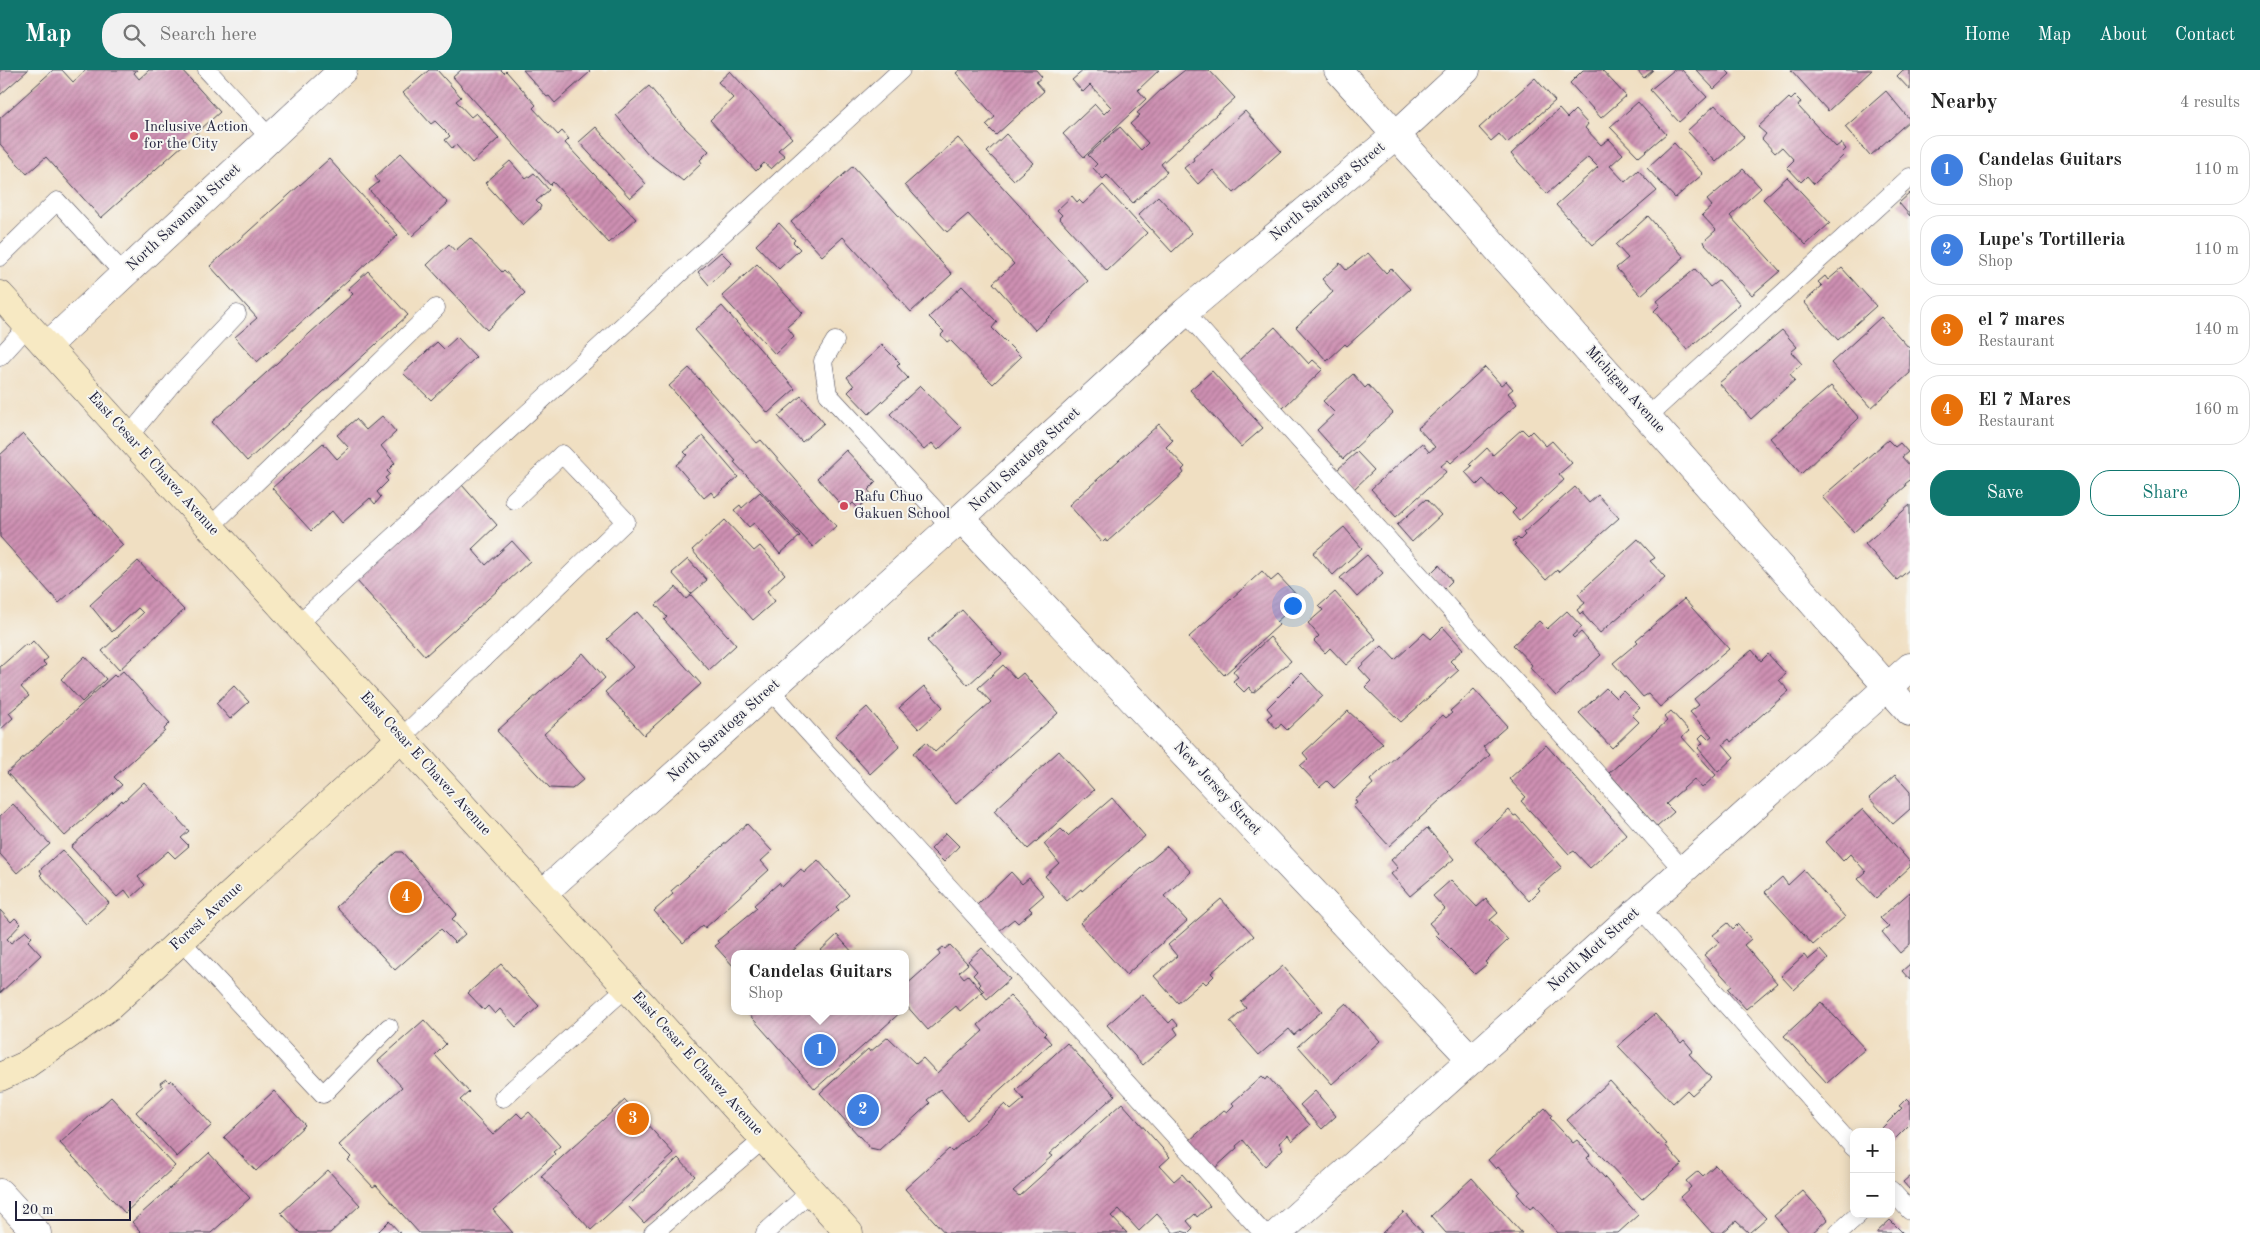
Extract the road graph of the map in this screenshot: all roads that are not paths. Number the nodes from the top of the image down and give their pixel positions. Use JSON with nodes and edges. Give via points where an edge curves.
{"nodes":[{"id":1,"x":208,"y":70,"type":"edge"},
{"id":2,"x":343,"y":70,"type":"edge"},
{"id":3,"x":901,"y":70,"type":"edge"},
{"id":4,"x":1338,"y":70,"type":"edge"},
{"id":5,"x":1466,"y":70,"type":"edge"},
{"id":6,"x":1397,"y":134,"type":"junction"},
{"id":7,"x":270,"y":138,"type":"junction"},
{"id":8,"x":1910,"y":177,"type":"edge"},
{"id":9,"x":0,"y":256,"type":"edge"},
{"id":10,"x":124,"y":274,"type":"junction"},
{"id":11,"x":0,"y":295,"type":"edge"},
{"id":12,"x":436,"y":308,"type":"dead end"},
{"id":13,"x":1185,"y":312,"type":"junction"},
{"id":14,"x":237,"y":314,"type":"dead end"},
{"id":15,"x":28,"y":326,"type":"junction"},
{"id":16,"x":835,"y":341,"type":"dead end"},
{"id":17,"x":47,"y":346,"type":"junction"},
{"id":18,"x":0,"y":357,"type":"edge"},
{"id":19,"x":1648,"y":416,"type":"junction"},
{"id":20,"x":128,"y":437,"type":"junction"},
{"id":21,"x":514,"y":500,"type":"dead end"},
{"id":22,"x":956,"y":523,"type":"junction"},
{"id":23,"x":210,"y":527,"type":"junction"},
{"id":24,"x":298,"y":624,"type":"junction"},
{"id":25,"x":1910,"y":667,"type":"edge"},
{"id":26,"x":1888,"y":687,"type":"junction"},
{"id":27,"x":770,"y":690,"type":"junction"},
{"id":28,"x":1910,"y":712,"type":"edge"},
{"id":29,"x":401,"y":738,"type":"junction"},
{"id":30,"x":1683,"y":870,"type":"junction"},
{"id":31,"x":542,"y":894,"type":"junction"},
{"id":32,"x":1640,"y":908,"type":"junction"},
{"id":33,"x":181,"y":940,"type":"junction"},
{"id":34,"x":627,"y":987,"type":"junction"},
{"id":35,"x":389,"y":1027,"type":"dead end"},
{"id":36,"x":1472,"y":1060,"type":"junction"},
{"id":37,"x":0,"y":1077,"type":"edge"},
{"id":38,"x":502,"y":1098,"type":"dead end"},
{"id":39,"x":764,"y":1139,"type":"junction"},
{"id":40,"x":1850,"y":1144,"type":"edge"},
{"id":41,"x":811,"y":1191,"type":"junction"},
{"id":42,"x":0,"y":1193,"type":"edge"},
{"id":43,"x":1895,"y":1194,"type":"edge"},
{"id":44,"x":1910,"y":1211,"type":"edge"},
{"id":45,"x":1855,"y":1218,"type":"edge"},
{"id":46,"x":37,"y":1233,"type":"edge"},
{"id":47,"x":653,"y":1233,"type":"edge"},
{"id":48,"x":765,"y":1233,"type":"edge"},
{"id":49,"x":849,"y":1233,"type":"edge"},
{"id":50,"x":1263,"y":1233,"type":"edge"},
{"id":51,"x":1278,"y":1233,"type":"edge"},
{"id":52,"x":1838,"y":1233,"type":"edge"}],
"edges":[{"from":1,"to":7,"type":"lane"},
{"from":2,"to":7,"type":"street","name":"North Savannah Street"},
{"from":3,"to":24,"type":"lane"},
{"from":4,"to":6,"type":"street","name":"Michigan Avenue"},
{"from":5,"to":6,"type":"street","name":"North Saratoga Street"},
{"from":6,"to":13,"type":"street","name":"North Saratoga Street"},
{"from":6,"to":19,"type":"street","name":"Michigan Avenue"},
{"from":7,"to":10,"type":"street","name":"North Savannah Street"},
{"from":8,"to":19,"type":"lane"},
{"from":9,"to":10,"type":"lane","via":[[57,201]]},
{"from":10,"to":17,"type":"street","name":"North Savannah Street"},
{"from":11,"to":15,"type":"main road","name":"East Cesar E Chavez Avenue"},
{"from":12,"to":23,"type":"lane"},
{"from":13,"to":22,"type":"street","name":"North Saratoga Street"},
{"from":13,"to":30,"type":"lane"},
{"from":14,"to":20,"type":"lane","via":[[175,380]]},
{"from":15,"to":17,"type":"main road","name":"East Cesar E Chavez Avenue"},
{"from":15,"to":18,"type":"lane"},
{"from":16,"to":22,"type":"lane","via":[[823,361],[828,394]]},
{"from":17,"to":20,"type":"main road","name":"East Cesar E Chavez Avenue"},
{"from":19,"to":26,"type":"street","name":"Michigan Avenue"},
{"from":20,"to":23,"type":"main road","name":"East Cesar E Chavez Avenue"},
{"from":21,"to":29,"type":"lane","via":[[562,454],[626,521]]},
{"from":22,"to":27,"type":"street","name":"North Saratoga Street"},
{"from":22,"to":36,"type":"street","name":"New Jersey Street"},
{"from":23,"to":24,"type":"main road","name":"East Cesar E Chavez Avenue"},
{"from":24,"to":29,"type":"main road","name":"East Cesar E Chavez Avenue"},
{"from":25,"to":26,"type":"street","name":"North Mott Street"},
{"from":26,"to":28,"type":"street","name":"Michigan Avenue"},
{"from":26,"to":30,"type":"street","name":"North Mott Street"},
{"from":27,"to":31,"type":"street","name":"North Saratoga Street"},
{"from":27,"to":50,"type":"lane"},
{"from":29,"to":31,"type":"main road","name":"East Cesar E Chavez Avenue"},
{"from":29,"to":33,"type":"main road","name":"Forest Avenue"},
{"from":30,"to":32,"type":"street","name":"North Mott Street"},
{"from":31,"to":34,"type":"main road","name":"East Cesar E Chavez Avenue"},
{"from":32,"to":36,"type":"street","name":"North Mott Street"},
{"from":32,"to":40,"type":"lane"},
{"from":33,"to":35,"type":"lane","via":[[323,1094]]},
{"from":33,"to":37,"type":"main road","name":"Forest Avenue","via":[[110,1006],[24,1066]]},
{"from":34,"to":38,"type":"lane"},
{"from":34,"to":39,"type":"main road","name":"East Cesar E Chavez Avenue"},
{"from":36,"to":51,"type":"street","name":"North Mott Street"},
{"from":39,"to":41,"type":"main road","name":"East Cesar E Chavez Avenue"},
{"from":39,"to":47,"type":"lane"},
{"from":41,"to":48,"type":"lane"},
{"from":41,"to":49,"type":"main road","name":"East Cesar E Chavez Avenue"},
{"from":42,"to":46,"type":"street"},
{"from":43,"to":44,"type":"lane"},
{"from":45,"to":52,"type":"lane"}]}
